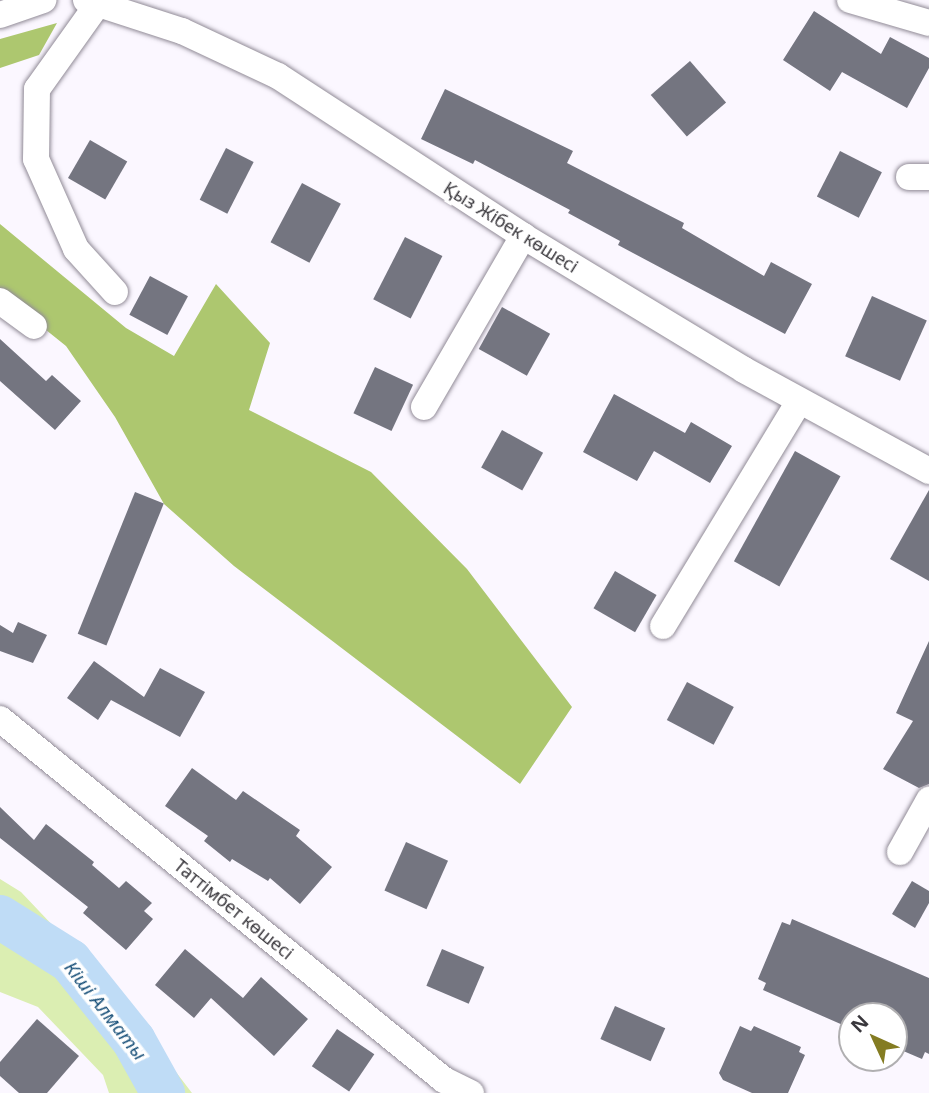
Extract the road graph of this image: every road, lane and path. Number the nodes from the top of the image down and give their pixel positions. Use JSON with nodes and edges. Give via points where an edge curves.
{"nodes":[{"id":1,"x":43,"y":0,"type":"edge"},
{"id":2,"x":850,"y":0,"type":"edge"},
{"id":3,"x":91,"y":3,"type":"edge"},
{"id":4,"x":0,"y":15,"type":"edge"},
{"id":5,"x":929,"y":23,"type":"edge"},
{"id":6,"x":523,"y":236,"type":"junction"},
{"id":7,"x":115,"y":292,"type":"dead end"},
{"id":8,"x":0,"y":301,"type":"edge"},
{"id":9,"x":34,"y":326,"type":"dead end"},
{"id":10,"x":799,"y":401,"type":"junction"},
{"id":11,"x":424,"y":407,"type":"dead end"},
{"id":12,"x":929,"y":471,"type":"edge"},
{"id":13,"x":663,"y":626,"type":"dead end"},
{"id":14,"x":0,"y":719,"type":"edge"},
{"id":15,"x":929,"y":800,"type":"edge"},
{"id":16,"x":900,"y":852,"type":"dead end"},
{"id":17,"x":443,"y":1086,"type":"edge"},
{"id":18,"x":471,"y":1093,"type":"edge"}],
"edges":[{"from":1,"to":4,"type":"street"},
{"from":2,"to":5,"type":"street"},
{"from":3,"to":6,"type":"street","name":"Қыз Жібек көшесі","via":[[182,31],[278,76]]},
{"from":3,"to":7,"type":"street","via":[[37,89],[36,159],[76,249]]},
{"from":6,"to":10,"type":"street","name":"Қыз Жібек көшесі"},
{"from":6,"to":11,"type":"street"},
{"from":8,"to":9,"type":"street"},
{"from":10,"to":12,"type":"street","name":"Қыз Жібек көшесі"},
{"from":10,"to":13,"type":"street"},
{"from":14,"to":17,"type":"street","name":"Таттімбет көшесі"},
{"from":15,"to":16,"type":"street"},
{"from":17,"to":18,"type":"street","name":"Таттімбет көшесі"}]}
